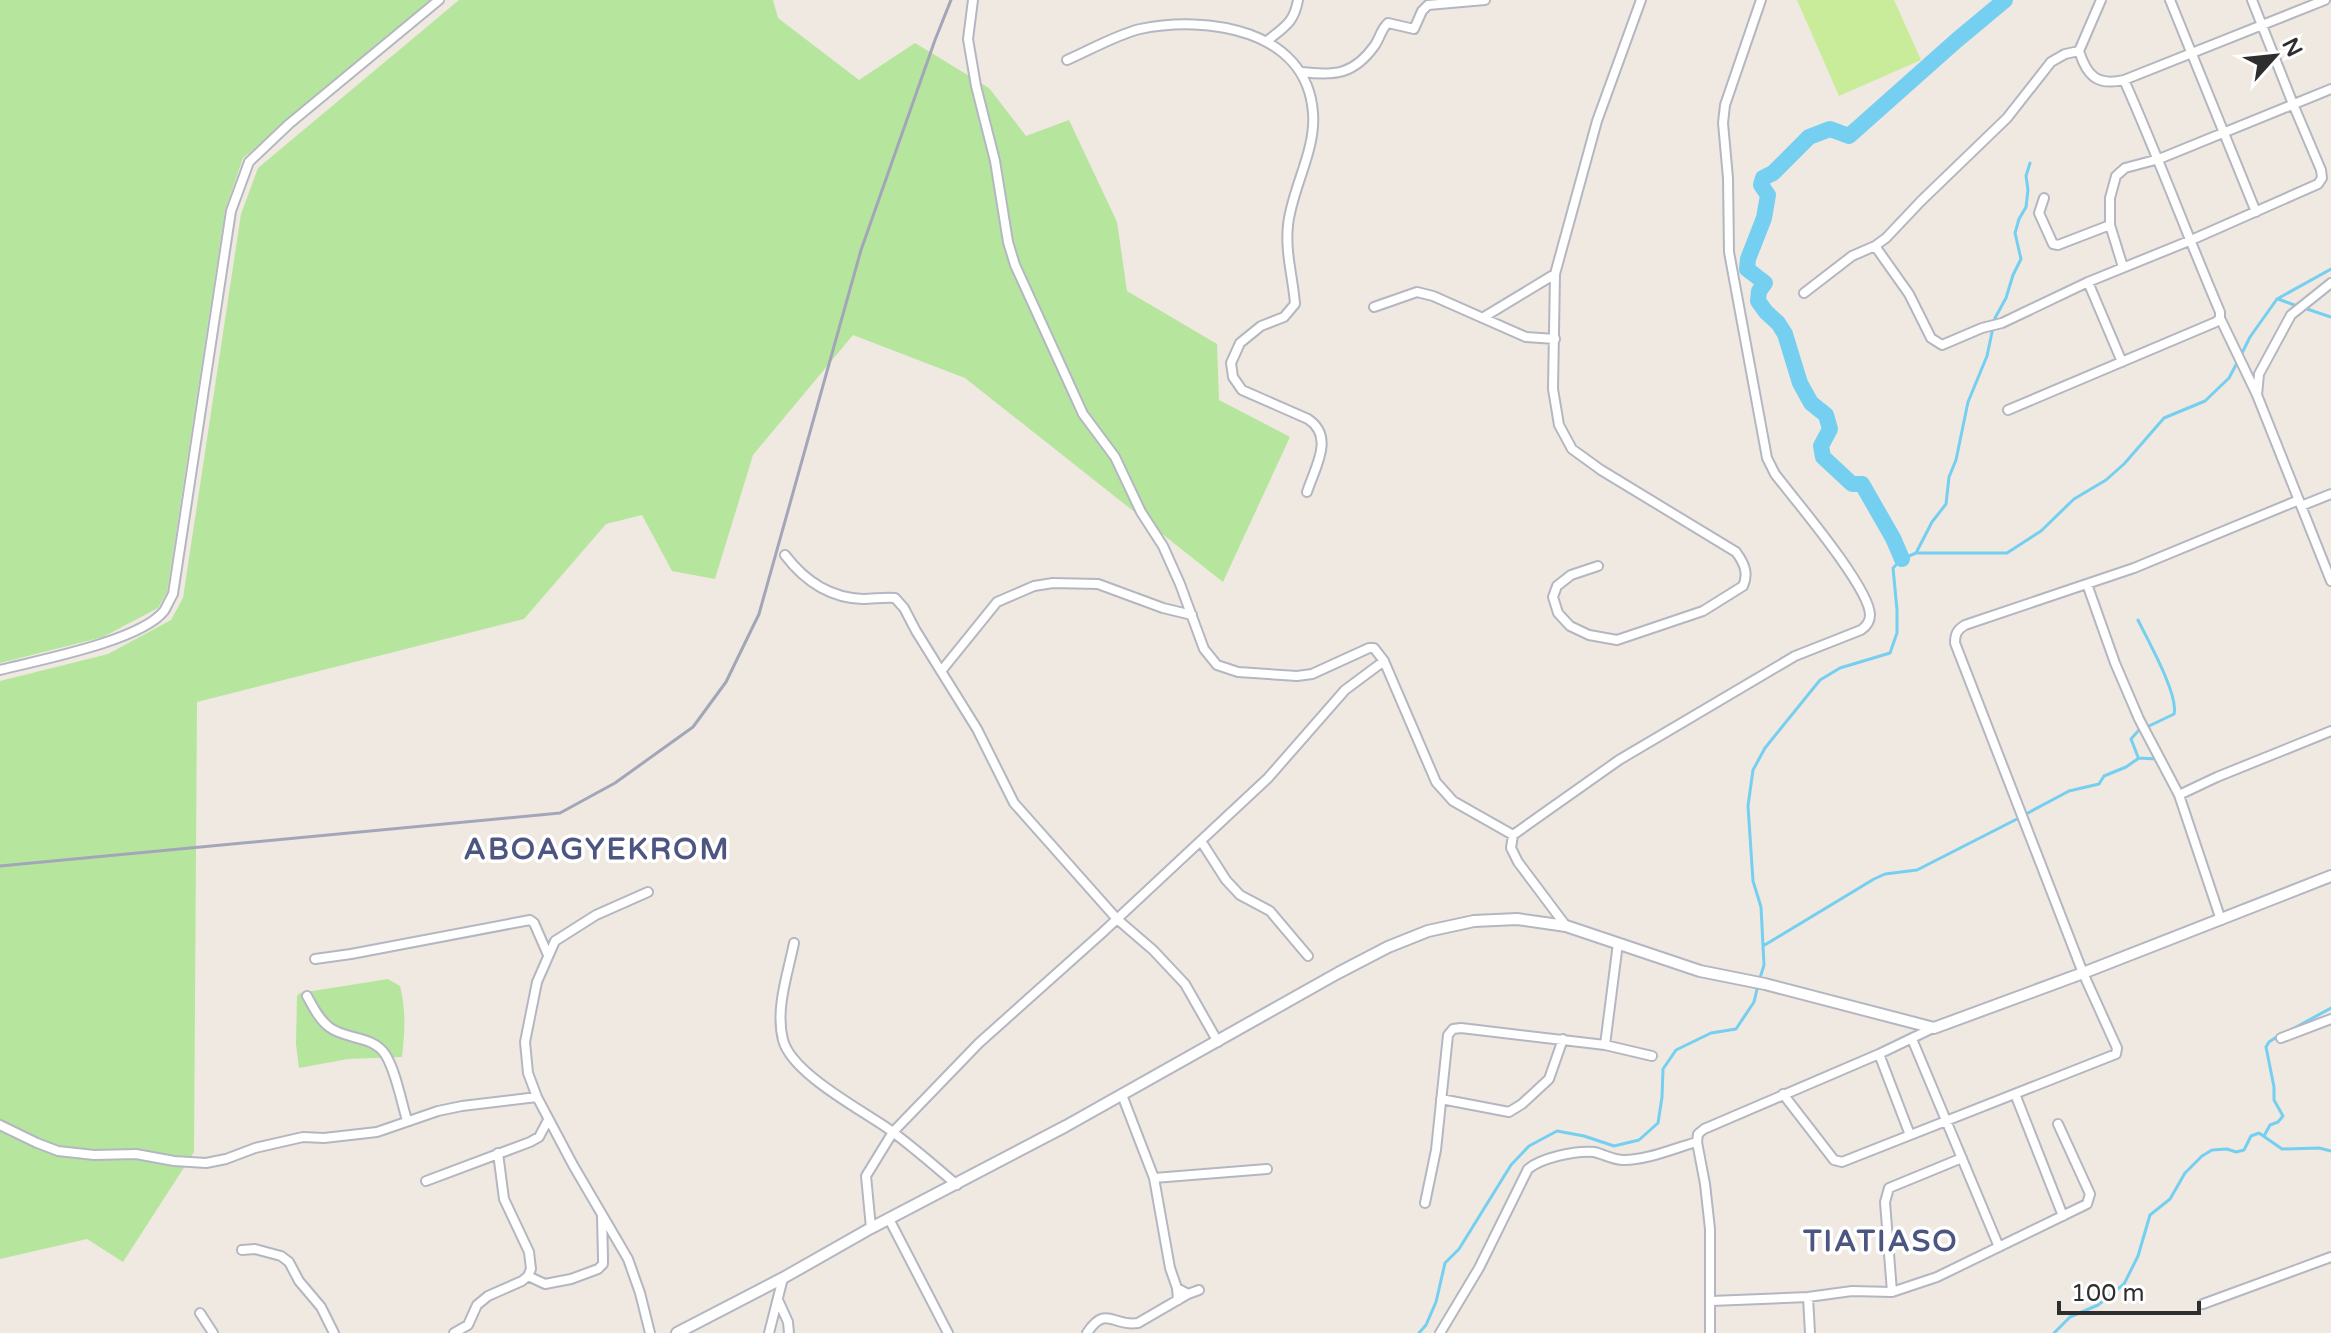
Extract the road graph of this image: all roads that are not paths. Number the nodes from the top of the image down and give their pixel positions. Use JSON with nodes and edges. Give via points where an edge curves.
{"nodes":[{"id":1,"x":439,"y":0,"type":"edge"},
{"id":2,"x":973,"y":0,"type":"edge"},
{"id":3,"x":1298,"y":0,"type":"edge"},
{"id":4,"x":1485,"y":0,"type":"edge"},
{"id":5,"x":1641,"y":0,"type":"edge"},
{"id":6,"x":1761,"y":0,"type":"edge"},
{"id":7,"x":2101,"y":0,"type":"edge"},
{"id":8,"x":2170,"y":0,"type":"edge"},
{"id":9,"x":2252,"y":0,"type":"edge"},
{"id":10,"x":2329,"y":1,"type":"edge"},
{"id":11,"x":2262,"y":26,"type":"junction"},
{"id":12,"x":1267,"y":41,"type":"junction"},
{"id":13,"x":2079,"y":51,"type":"junction"},
{"id":14,"x":2191,"y":53,"type":"junction"},
{"id":15,"x":1067,"y":60,"type":"dead end"},
{"id":16,"x":1302,"y":72,"type":"junction"},
{"id":17,"x":2124,"y":80,"type":"junction"},
{"id":18,"x":2331,"y":89,"type":"edge"},
{"id":19,"x":2293,"y":104,"type":"junction"},
{"id":20,"x":2224,"y":132,"type":"junction"},
{"id":21,"x":2159,"y":159,"type":"junction"},
{"id":22,"x":2044,"y":198,"type":"dead end"},
{"id":23,"x":2256,"y":212,"type":"junction"},
{"id":24,"x":2110,"y":225,"type":"junction"},
{"id":25,"x":2189,"y":241,"type":"junction"},
{"id":26,"x":1875,"y":246,"type":"junction"},
{"id":27,"x":2123,"y":267,"type":"junction"},
{"id":28,"x":1555,"y":274,"type":"junction"},
{"id":29,"x":2088,"y":282,"type":"junction"},
{"id":30,"x":2331,"y":283,"type":"edge"},
{"id":31,"x":1804,"y":293,"type":"dead end"},
{"id":32,"x":1374,"y":307,"type":"dead end"},
{"id":33,"x":1484,"y":317,"type":"junction"},
{"id":34,"x":2220,"y":318,"type":"junction"},
{"id":35,"x":1555,"y":339,"type":"junction"},
{"id":36,"x":2122,"y":362,"type":"junction"},
{"id":37,"x":2257,"y":395,"type":"junction"},
{"id":38,"x":2008,"y":410,"type":"dead end"},
{"id":39,"x":1307,"y":492,"type":"dead end"},
{"id":40,"x":2331,"y":494,"type":"edge"},
{"id":41,"x":2300,"y":503,"type":"junction"},
{"id":42,"x":785,"y":555,"type":"dead end"},
{"id":43,"x":1598,"y":566,"type":"dead end"},
{"id":44,"x":2331,"y":581,"type":"edge"},
{"id":45,"x":2087,"y":584,"type":"junction"},
{"id":46,"x":1192,"y":615,"type":"junction"},
{"id":47,"x":1384,"y":661,"type":"junction"},
{"id":48,"x":0,"y":670,"type":"edge"},
{"id":49,"x":942,"y":670,"type":"junction"},
{"id":50,"x":2331,"y":731,"type":"edge"},
{"id":51,"x":2179,"y":795,"type":"junction"},
{"id":52,"x":1513,"y":835,"type":"junction"},
{"id":53,"x":1201,"y":841,"type":"junction"},
{"id":54,"x":2331,"y":876,"type":"edge"},
{"id":55,"x":648,"y":892,"type":"dead end"},
{"id":56,"x":1117,"y":919,"type":"junction"},
{"id":57,"x":2221,"y":920,"type":"junction"},
{"id":58,"x":1566,"y":926,"type":"junction"},
{"id":59,"x":794,"y":943,"type":"dead end"},
{"id":60,"x":1618,"y":943,"type":"junction"},
{"id":61,"x":548,"y":955,"type":"junction"},
{"id":62,"x":1308,"y":956,"type":"dead end"},
{"id":63,"x":315,"y":959,"type":"dead end"},
{"id":64,"x":2083,"y":973,"type":"junction"},
{"id":65,"x":307,"y":996,"type":"dead end"},
{"id":66,"x":2331,"y":1019,"type":"edge"},
{"id":67,"x":1934,"y":1028,"type":"junction"},
{"id":68,"x":2281,"y":1038,"type":"dead end"},
{"id":69,"x":1563,"y":1039,"type":"junction"},
{"id":70,"x":1912,"y":1039,"type":"junction"},
{"id":71,"x":1218,"y":1042,"type":"junction"},
{"id":72,"x":1605,"y":1045,"type":"junction"},
{"id":73,"x":1879,"y":1054,"type":"junction"},
{"id":74,"x":1652,"y":1056,"type":"dead end"},
{"id":75,"x":1783,"y":1094,"type":"junction"},
{"id":76,"x":2015,"y":1094,"type":"junction"},
{"id":77,"x":1122,"y":1095,"type":"junction"},
{"id":78,"x":537,"y":1097,"type":"junction"},
{"id":79,"x":1441,"y":1099,"type":"junction"},
{"id":80,"x":407,"y":1120,"type":"junction"},
{"id":81,"x":548,"y":1120,"type":"junction"},
{"id":82,"x":1946,"y":1121,"type":"junction"},
{"id":83,"x":2058,"y":1124,"type":"dead end"},
{"id":84,"x":0,"y":1125,"type":"edge"},
{"id":85,"x":893,"y":1132,"type":"junction"},
{"id":86,"x":1910,"y":1135,"type":"junction"},
{"id":87,"x":1697,"y":1142,"type":"junction"},
{"id":88,"x":498,"y":1153,"type":"junction"},
{"id":89,"x":1962,"y":1158,"type":"junction"},
{"id":90,"x":1267,"y":1169,"type":"dead end"},
{"id":91,"x":1154,"y":1178,"type":"junction"},
{"id":92,"x":426,"y":1181,"type":"dead end"},
{"id":93,"x":957,"y":1185,"type":"junction"},
{"id":94,"x":1425,"y":1203,"type":"dead end"},
{"id":95,"x":601,"y":1211,"type":"junction"},
{"id":96,"x":2063,"y":1216,"type":"junction"},
{"id":97,"x":889,"y":1219,"type":"junction"},
{"id":98,"x":871,"y":1228,"type":"junction"},
{"id":99,"x":1999,"y":1247,"type":"junction"},
{"id":100,"x":242,"y":1250,"type":"dead end"},
{"id":101,"x":2331,"y":1257,"type":"edge"},
{"id":102,"x":528,"y":1276,"type":"junction"},
{"id":103,"x":783,"y":1278,"type":"junction"},
{"id":104,"x":1177,"y":1288,"type":"junction"},
{"id":105,"x":1199,"y":1290,"type":"dead end"},
{"id":106,"x":1892,"y":1292,"type":"junction"},
{"id":107,"x":1188,"y":1294,"type":"junction"},
{"id":108,"x":1808,"y":1297,"type":"junction"},
{"id":109,"x":778,"y":1299,"type":"junction"},
{"id":110,"x":1178,"y":1300,"type":"junction"},
{"id":111,"x":1711,"y":1301,"type":"junction"},
{"id":112,"x":2203,"y":1304,"type":"dead end"},
{"id":113,"x":200,"y":1313,"type":"dead end"},
{"id":114,"x":213,"y":1333,"type":"edge"},
{"id":115,"x":334,"y":1333,"type":"edge"},
{"id":116,"x":454,"y":1333,"type":"edge"},
{"id":117,"x":650,"y":1333,"type":"edge"},
{"id":118,"x":677,"y":1333,"type":"edge"},
{"id":119,"x":769,"y":1333,"type":"edge"},
{"id":120,"x":789,"y":1333,"type":"edge"},
{"id":121,"x":948,"y":1333,"type":"edge"},
{"id":122,"x":1087,"y":1333,"type":"edge"},
{"id":123,"x":1440,"y":1333,"type":"edge"},
{"id":124,"x":1710,"y":1333,"type":"edge"},
{"id":125,"x":1810,"y":1333,"type":"edge"}],
"edges":[{"from":1,"to":48,"type":"street","via":[[249,162],[231,211],[173,594],[163,612],[105,643]]},
{"from":2,"to":46,"type":"street","via":[[968,39],[1015,265],[1083,414],[1115,457],[1163,546]]},
{"from":3,"to":12,"type":"street","via":[[1290,22]]},
{"from":4,"to":16,"type":"street","via":[[1428,5],[1414,29],[1384,26],[1376,44],[1345,71]]},
{"from":5,"to":28,"type":"street","via":[[1597,121]]},
{"from":6,"to":52,"type":"street","via":[[1725,105],[1729,252],[1767,458],[1867,599],[1869,624],[1795,656],[1619,760]]},
{"from":7,"to":13,"type":"street"},
{"from":8,"to":14,"type":"street"},
{"from":9,"to":11,"type":"street"},
{"from":10,"to":11,"type":"street"},
{"from":11,"to":14,"type":"street"},
{"from":11,"to":19,"type":"street"},
{"from":12,"to":15,"type":"street","via":[[1247,32],[1196,24],[1139,29]]},
{"from":12,"to":16,"type":"street"},
{"from":13,"to":17,"type":"street","via":[[2094,78],[2107,84]]},
{"from":13,"to":26,"type":"street","via":[[2051,62],[2007,118]]},
{"from":14,"to":17,"type":"street"},
{"from":14,"to":20,"type":"street"},
{"from":16,"to":39,"type":"street","via":[[1314,115],[1288,224],[1287,260],[1295,304],[1284,317],[1240,343],[1231,363],[1242,390],[1317,426],[1322,448]]},
{"from":17,"to":21,"type":"street"},
{"from":18,"to":19,"type":"street"},
{"from":19,"to":20,"type":"street"},
{"from":19,"to":23,"type":"street","via":[[2322,178]]},
{"from":20,"to":21,"type":"street"},
{"from":20,"to":23,"type":"street"},
{"from":21,"to":24,"type":"street","via":[[2125,168],[2116,176]]},
{"from":21,"to":25,"type":"street"},
{"from":22,"to":24,"type":"street","via":[[2039,213],[2053,244]]},
{"from":23,"to":25,"type":"street"},
{"from":24,"to":27,"type":"street"},
{"from":25,"to":27,"type":"street"},
{"from":25,"to":34,"type":"street"},
{"from":26,"to":29,"type":"street","via":[[1909,294],[1931,338],[1942,345]]},
{"from":26,"to":31,"type":"street","via":[[1852,256]]},
{"from":27,"to":29,"type":"street"},
{"from":28,"to":33,"type":"street"},
{"from":28,"to":35,"type":"street"},
{"from":29,"to":36,"type":"street"},
{"from":30,"to":37,"type":"street","via":[[2291,315],[2259,374]]},
{"from":32,"to":33,"type":"street","via":[[1417,292]]},
{"from":33,"to":35,"type":"street","via":[[1526,337]]},
{"from":34,"to":36,"type":"street"},
{"from":34,"to":37,"type":"street"},
{"from":35,"to":43,"type":"street","via":[[1553,389],[1559,425],[1572,449],[1736,552],[1745,564],[1746,579],[1703,611],[1617,640],[1570,626],[1553,597],[1571,575]]},
{"from":36,"to":38,"type":"street"},
{"from":37,"to":41,"type":"street"},
{"from":40,"to":41,"type":"street"},
{"from":41,"to":44,"type":"street"},
{"from":41,"to":45,"type":"street"},
{"from":42,"to":49,"type":"street","via":[[815,585],[834,593],[857,599],[895,598]]},
{"from":45,"to":51,"type":"street","via":[[2139,719]]},
{"from":45,"to":64,"type":"street","via":[[1965,625],[1958,629],[1955,643]]},
{"from":46,"to":47,"type":"street","via":[[1204,649],[1217,665],[1238,672],[1312,674],[1369,648],[1379,651]]},
{"from":46,"to":49,"type":"street","via":[[1098,584],[1034,586],[997,602]]},
{"from":47,"to":52,"type":"street","via":[[1436,782],[1453,801]]},
{"from":47,"to":53,"type":"street","via":[[1345,690],[1268,778]]},
{"from":49,"to":56,"type":"street","via":[[1014,803]]},
{"from":50,"to":51,"type":"street"},
{"from":51,"to":57,"type":"street"},
{"from":52,"to":58,"type":"street","via":[[1511,848],[1518,862]]},
{"from":53,"to":56,"type":"street"},
{"from":53,"to":62,"type":"street","via":[[1226,880],[1240,895],[1270,911]]},
{"from":54,"to":57,"type":"street"},
{"from":55,"to":61,"type":"street","via":[[596,915],[555,941]]},
{"from":56,"to":71,"type":"street","via":[[1185,984]]},
{"from":56,"to":85,"type":"street","via":[[979,1043]]},
{"from":57,"to":64,"type":"street"},
{"from":58,"to":60,"type":"street"},
{"from":58,"to":71,"type":"street","via":[[1517,919],[1428,931],[1338,973]]},
{"from":59,"to":85,"type":"street","via":[[780,1023],[789,1055],[844,1102]]},
{"from":60,"to":67,"type":"street","via":[[1700,971]]},
{"from":60,"to":72,"type":"street"},
{"from":61,"to":63,"type":"street","via":[[530,920]]},
{"from":61,"to":78,"type":"street","via":[[525,1042]]},
{"from":64,"to":67,"type":"street"},
{"from":64,"to":76,"type":"street","via":[[2117,1052]]},
{"from":65,"to":80,"type":"street","via":[[330,1028],[364,1039],[384,1053]]},
{"from":66,"to":68,"type":"street"},
{"from":67,"to":70,"type":"street"},
{"from":69,"to":72,"type":"street"},
{"from":69,"to":79,"type":"street","via":[[1549,1079],[1516,1109]]},
{"from":69,"to":79,"type":"street","via":[[1453,1029]]},
{"from":70,"to":73,"type":"street"},
{"from":70,"to":82,"type":"street"},
{"from":71,"to":77,"type":"street"},
{"from":72,"to":74,"type":"street"},
{"from":73,"to":75,"type":"street"},
{"from":73,"to":86,"type":"street"},
{"from":75,"to":86,"type":"street","via":[[1838,1162]]},
{"from":75,"to":87,"type":"street","via":[[1704,1129]]},
{"from":76,"to":82,"type":"street"},
{"from":76,"to":96,"type":"street"},
{"from":77,"to":91,"type":"street"},
{"from":77,"to":93,"type":"street"},
{"from":78,"to":80,"type":"street","via":[[462,1106]]},
{"from":78,"to":81,"type":"street"},
{"from":79,"to":94,"type":"street"},
{"from":80,"to":84,"type":"street","via":[[377,1132],[303,1137],[206,1163],[58,1151]]},
{"from":81,"to":88,"type":"street","via":[[539,1137]]},
{"from":81,"to":95,"type":"street"},
{"from":82,"to":86,"type":"street"},
{"from":82,"to":89,"type":"street"},
{"from":83,"to":96,"type":"street","via":[[2090,1194],[2087,1204]]},
{"from":85,"to":93,"type":"street"},
{"from":85,"to":98,"type":"street","via":[[866,1176]]},
{"from":87,"to":111,"type":"street","via":[[1710,1229]]},
{"from":87,"to":123,"type":"street","via":[[1636,1158],[1611,1159],[1592,1152],[1536,1163],[1528,1169]]},
{"from":88,"to":92,"type":"street"},
{"from":88,"to":102,"type":"street","via":[[504,1199],[529,1252]]},
{"from":89,"to":99,"type":"street"},
{"from":89,"to":106,"type":"street","via":[[1889,1188],[1885,1202]]},
{"from":90,"to":91,"type":"street"},
{"from":91,"to":104,"type":"street"},
{"from":93,"to":97,"type":"street"},
{"from":95,"to":102,"type":"street","via":[[603,1264],[598,1269],[545,1284]]},
{"from":95,"to":117,"type":"street","via":[[628,1259]]},
{"from":96,"to":99,"type":"street"},
{"from":97,"to":98,"type":"street"},
{"from":97,"to":121,"type":"street"},
{"from":98,"to":103,"type":"street"},
{"from":99,"to":106,"type":"street"},
{"from":100,"to":115,"type":"street","via":[[255,1249],[289,1262]]},
{"from":101,"to":112,"type":"street"},
{"from":102,"to":116,"type":"street","via":[[488,1296],[468,1325]]},
{"from":103,"to":109,"type":"street"},
{"from":103,"to":118,"type":"street"},
{"from":104,"to":107,"type":"street"},
{"from":104,"to":110,"type":"street"},
{"from":105,"to":107,"type":"street"},
{"from":106,"to":108,"type":"street"},
{"from":107,"to":110,"type":"street"},
{"from":108,"to":111,"type":"street"},
{"from":108,"to":125,"type":"street"},
{"from":109,"to":119,"type":"street"},
{"from":109,"to":120,"type":"street"},
{"from":110,"to":122,"type":"street","via":[[1132,1324],[1101,1318]]},
{"from":111,"to":124,"type":"street"},
{"from":113,"to":114,"type":"street"}]}
